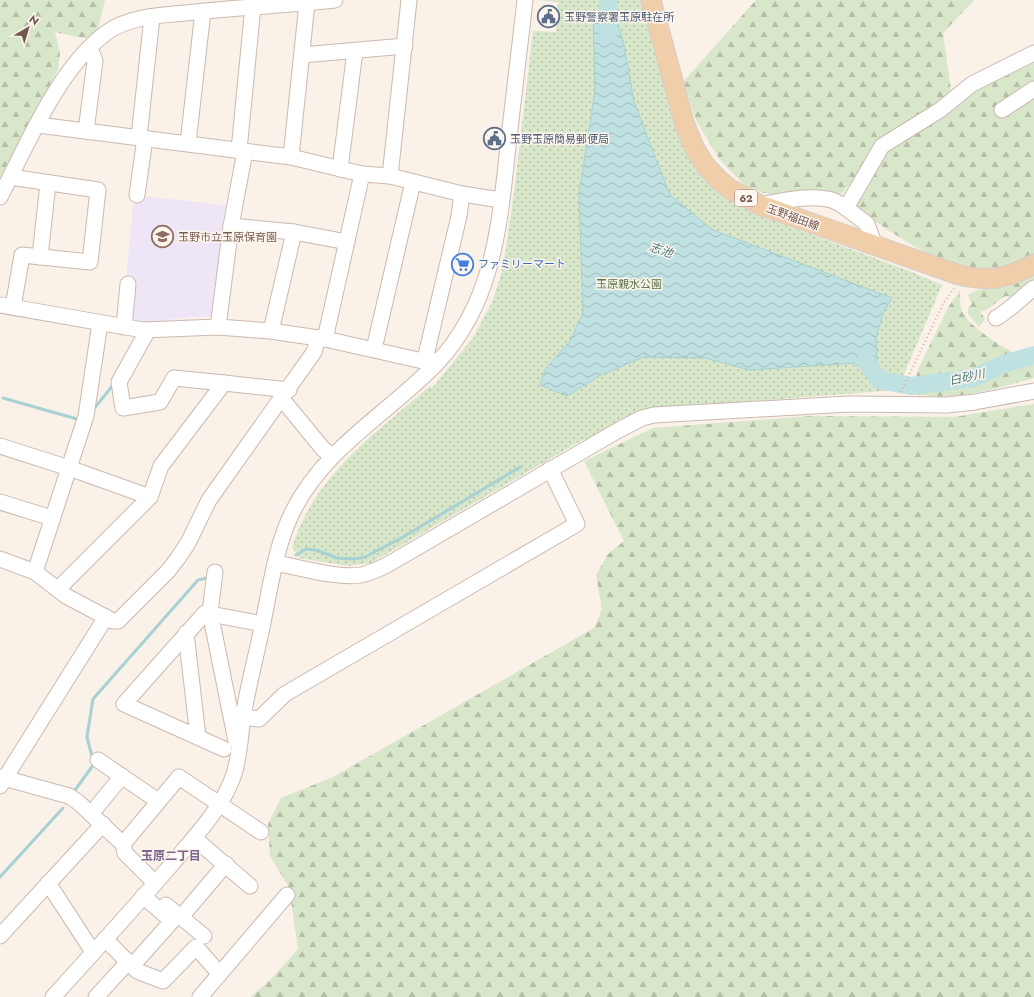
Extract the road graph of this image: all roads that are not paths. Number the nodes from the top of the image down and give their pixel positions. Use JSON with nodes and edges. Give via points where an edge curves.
{"nodes":[{"id":1,"x":334,"y":0,"type":"edge"},
{"id":2,"x":409,"y":0,"type":"edge"},
{"id":3,"x":525,"y":0,"type":"edge"},
{"id":4,"x":651,"y":0,"type":"edge"},
{"id":5,"x":310,"y":2,"type":"edge"},
{"id":6,"x":254,"y":3,"type":"edge"},
{"id":7,"x":203,"y":11,"type":"junction"},
{"id":8,"x":152,"y":17,"type":"junction"},
{"id":9,"x":405,"y":46,"type":"junction"},
{"id":10,"x":90,"y":48,"type":"junction"},
{"id":11,"x":355,"y":51,"type":"junction"},
{"id":12,"x":1034,"y":53,"type":"edge"},
{"id":13,"x":302,"y":55,"type":"junction"},
{"id":14,"x":1034,"y":89,"type":"edge"},
{"id":15,"x":1002,"y":110,"type":"dead end"},
{"id":16,"x":38,"y":125,"type":"junction"},
{"id":17,"x":86,"y":131,"type":"junction"},
{"id":18,"x":142,"y":138,"type":"junction"},
{"id":19,"x":188,"y":144,"type":"junction"},
{"id":20,"x":242,"y":150,"type":"junction"},
{"id":21,"x":291,"y":157,"type":"junction"},
{"id":22,"x":340,"y":169,"type":"junction"},
{"id":23,"x":362,"y":174,"type":"junction"},
{"id":24,"x":390,"y":176,"type":"junction"},
{"id":25,"x":10,"y":177,"type":"junction"},
{"id":26,"x":48,"y":182,"type":"junction"},
{"id":27,"x":413,"y":182,"type":"junction"},
{"id":28,"x":462,"y":194,"type":"junction"},
{"id":29,"x":138,"y":195,"type":"dead end"},
{"id":30,"x":0,"y":197,"type":"edge"},
{"id":31,"x":501,"y":200,"type":"junction"},
{"id":32,"x":760,"y":205,"type":"junction"},
{"id":33,"x":846,"y":208,"type":"junction"},
{"id":34,"x":231,"y":226,"type":"junction"},
{"id":35,"x":294,"y":232,"type":"junction"},
{"id":36,"x":347,"y":242,"type":"junction"},
{"id":37,"x":875,"y":246,"type":"junction"},
{"id":38,"x":40,"y":257,"type":"junction"},
{"id":39,"x":1034,"y":264,"type":"edge"},
{"id":40,"x":128,"y":284,"type":"dead end"},
{"id":41,"x":1034,"y":288,"type":"edge"},
{"id":42,"x":6,"y":306,"type":"edge"},
{"id":43,"x":996,"y":318,"type":"dead end"},
{"id":44,"x":100,"y":323,"type":"junction"},
{"id":45,"x":219,"y":323,"type":"junction"},
{"id":46,"x":124,"y":327,"type":"junction"},
{"id":47,"x":271,"y":327,"type":"junction"},
{"id":48,"x":148,"y":330,"type":"junction"},
{"id":49,"x":324,"y":336,"type":"junction"},
{"id":50,"x":375,"y":346,"type":"junction"},
{"id":51,"x":436,"y":364,"type":"junction"},
{"id":52,"x":224,"y":383,"type":"junction"},
{"id":53,"x":1034,"y":391,"type":"edge"},
{"id":54,"x":286,"y":394,"type":"junction"},
{"id":55,"x":0,"y":446,"type":"edge"},
{"id":56,"x":332,"y":456,"type":"junction"},
{"id":57,"x":69,"y":468,"type":"junction"},
{"id":58,"x":550,"y":469,"type":"junction"},
{"id":59,"x":150,"y":497,"type":"junction"},
{"id":60,"x":0,"y":502,"type":"edge"},
{"id":61,"x":52,"y":518,"type":"junction"},
{"id":62,"x":0,"y":559,"type":"edge"},
{"id":63,"x":275,"y":563,"type":"junction"},
{"id":64,"x":35,"y":572,"type":"junction"},
{"id":65,"x":215,"y":572,"type":"dead end"},
{"id":66,"x":58,"y":590,"type":"junction"},
{"id":67,"x":210,"y":612,"type":"junction"},
{"id":68,"x":106,"y":617,"type":"junction"},
{"id":69,"x":263,"y":624,"type":"junction"},
{"id":70,"x":186,"y":633,"type":"junction"},
{"id":71,"x":243,"y":717,"type":"junction"},
{"id":72,"x":198,"y":737,"type":"junction"},
{"id":73,"x":224,"y":749,"type":"dead end"},
{"id":74,"x":238,"y":754,"type":"junction"},
{"id":75,"x":98,"y":760,"type":"dead end"},
{"id":76,"x":122,"y":776,"type":"junction"},
{"id":77,"x":2,"y":781,"type":"edge"},
{"id":78,"x":158,"y":801,"type":"junction"},
{"id":79,"x":219,"y":804,"type":"junction"},
{"id":80,"x":91,"y":814,"type":"junction"},
{"id":81,"x":103,"y":824,"type":"junction"},
{"id":82,"x":261,"y":832,"type":"dead end"},
{"id":83,"x":194,"y":838,"type":"junction"},
{"id":84,"x":124,"y":844,"type":"junction"},
{"id":85,"x":226,"y":864,"type":"junction"},
{"id":86,"x":48,"y":883,"type":"junction"},
{"id":87,"x":250,"y":886,"type":"dead end"},
{"id":88,"x":149,"y":890,"type":"junction"},
{"id":89,"x":287,"y":895,"type":"dead end"},
{"id":90,"x":181,"y":917,"type":"junction"},
{"id":91,"x":0,"y":936,"type":"edge"},
{"id":92,"x":204,"y":936,"type":"dead end"},
{"id":93,"x":105,"y":939,"type":"junction"},
{"id":94,"x":93,"y":952,"type":"junction"},
{"id":95,"x":130,"y":964,"type":"junction"},
{"id":96,"x":219,"y":973,"type":"junction"},
{"id":97,"x":53,"y":997,"type":"edge"},
{"id":98,"x":96,"y":997,"type":"edge"},
{"id":99,"x":200,"y":997,"type":"edge"}],
"edges":[{"from":1,"to":5,"type":"street"},
{"from":2,"to":9,"type":"street"},
{"from":3,"to":31,"type":"street"},
{"from":4,"to":32,"type":"main road","name":"玉野福田線","number":"62","via":[[685,125],[695,149],[718,179],[730,189]]},
{"from":5,"to":6,"type":"street"},
{"from":5,"to":13,"type":"street"},
{"from":6,"to":7,"type":"street"},
{"from":6,"to":20,"type":"street"},
{"from":7,"to":8,"type":"street"},
{"from":7,"to":19,"type":"street"},
{"from":8,"to":10,"type":"street","via":[[113,29]]},
{"from":8,"to":18,"type":"street"},
{"from":9,"to":11,"type":"street"},
{"from":9,"to":24,"type":"street"},
{"from":10,"to":16,"type":"street","via":[[62,80]]},
{"from":10,"to":17,"type":"street","via":[[94,61]]},
{"from":11,"to":13,"type":"street"},
{"from":11,"to":22,"type":"street"},
{"from":12,"to":33,"type":"street","via":[[972,84],[940,110],[882,146]]},
{"from":13,"to":21,"type":"street"},
{"from":14,"to":15,"type":"street"},
{"from":16,"to":17,"type":"street"},
{"from":16,"to":25,"type":"street"},
{"from":17,"to":18,"type":"street"},
{"from":18,"to":19,"type":"street"},
{"from":18,"to":29,"type":"street"},
{"from":19,"to":20,"type":"street"},
{"from":20,"to":21,"type":"street"},
{"from":20,"to":34,"type":"street"},
{"from":21,"to":22,"type":"street"},
{"from":22,"to":23,"type":"street"},
{"from":23,"to":24,"type":"street"},
{"from":23,"to":36,"type":"street"},
{"from":24,"to":27,"type":"street"},
{"from":25,"to":26,"type":"street"},
{"from":25,"to":30,"type":"street"},
{"from":26,"to":38,"type":"street"},
{"from":26,"to":38,"type":"street","via":[[98,190],[90,262]]},
{"from":27,"to":28,"type":"street"},
{"from":27,"to":50,"type":"street"},
{"from":28,"to":31,"type":"street"},
{"from":28,"to":51,"type":"street","via":[[426,355]]},
{"from":31,"to":51,"type":"street","via":[[495,249],[477,304],[466,324]]},
{"from":32,"to":33,"type":"street","via":[[792,199],[818,199],[832,200]]},
{"from":32,"to":37,"type":"main road","name":"玉野福田線","number":"62"},
{"from":33,"to":37,"type":"street","via":[[867,224]]},
{"from":34,"to":35,"type":"street"},
{"from":34,"to":45,"type":"street"},
{"from":35,"to":36,"type":"street"},
{"from":35,"to":47,"type":"street"},
{"from":36,"to":49,"type":"street"},
{"from":37,"to":39,"type":"main road","name":"玉野福田線","number":"62","via":[[974,279],[1010,276]]},
{"from":38,"to":42,"type":"street","via":[[22,255]]},
{"from":40,"to":46,"type":"street"},
{"from":41,"to":43,"type":"street","via":[[1010,310]]},
{"from":42,"to":44,"type":"street"},
{"from":44,"to":46,"type":"street"},
{"from":44,"to":57,"type":"street","via":[[86,416]]},
{"from":45,"to":47,"type":"street"},
{"from":45,"to":48,"type":"street"},
{"from":46,"to":48,"type":"street"},
{"from":47,"to":49,"type":"street"},
{"from":48,"to":52,"type":"street","via":[[119,382],[123,408],[160,402],[174,378]]},
{"from":49,"to":50,"type":"street"},
{"from":49,"to":54,"type":"street"},
{"from":50,"to":51,"type":"street"},
{"from":51,"to":56,"type":"street"},
{"from":52,"to":54,"type":"street"},
{"from":52,"to":59,"type":"street","via":[[161,466]]},
{"from":53,"to":58,"type":"street","via":[[947,405],[849,404],[654,415],[631,423]]},
{"from":54,"to":56,"type":"street","via":[[323,449]]},
{"from":54,"to":68,"type":"street","via":[[210,500],[188,543],[168,571],[118,621]]},
{"from":55,"to":57,"type":"street"},
{"from":56,"to":63,"type":"street","via":[[302,494],[292,512]]},
{"from":57,"to":59,"type":"street"},
{"from":57,"to":61,"type":"street"},
{"from":58,"to":63,"type":"street","via":[[387,565],[363,575],[346,576]]},
{"from":58,"to":71,"type":"street","via":[[577,524],[286,694],[259,719]]},
{"from":59,"to":66,"type":"street"},
{"from":60,"to":61,"type":"street"},
{"from":61,"to":64,"type":"street"},
{"from":62,"to":64,"type":"street"},
{"from":63,"to":69,"type":"street"},
{"from":64,"to":66,"type":"street"},
{"from":65,"to":67,"type":"street"},
{"from":66,"to":68,"type":"street"},
{"from":67,"to":69,"type":"street"},
{"from":67,"to":70,"type":"street","via":[[205,613]]},
{"from":67,"to":74,"type":"street"},
{"from":68,"to":77,"type":"street"},
{"from":69,"to":71,"type":"street"},
{"from":70,"to":72,"type":"street"},
{"from":70,"to":72,"type":"street","via":[[124,704]]},
{"from":71,"to":74,"type":"street"},
{"from":72,"to":73,"type":"street"},
{"from":74,"to":79,"type":"street","via":[[233,777]]},
{"from":75,"to":76,"type":"street"},
{"from":76,"to":78,"type":"street"},
{"from":76,"to":80,"type":"street"},
{"from":77,"to":80,"type":"street","via":[[60,793],[78,802]]},
{"from":78,"to":79,"type":"street","via":[[179,777]]},
{"from":78,"to":84,"type":"street"},
{"from":79,"to":82,"type":"street"},
{"from":79,"to":83,"type":"street"},
{"from":80,"to":81,"type":"street"},
{"from":81,"to":84,"type":"street"},
{"from":81,"to":86,"type":"street"},
{"from":83,"to":85,"type":"street"},
{"from":83,"to":88,"type":"street"},
{"from":84,"to":88,"type":"street","via":[[125,853]]},
{"from":85,"to":87,"type":"street"},
{"from":85,"to":90,"type":"street"},
{"from":86,"to":91,"type":"street"},
{"from":86,"to":94,"type":"street"},
{"from":88,"to":90,"type":"street"},
{"from":88,"to":93,"type":"street"},
{"from":88,"to":95,"type":"street","via":[[172,921]]},
{"from":89,"to":96,"type":"street"},
{"from":90,"to":92,"type":"street"},
{"from":93,"to":94,"type":"street"},
{"from":93,"to":95,"type":"street"},
{"from":94,"to":97,"type":"street"},
{"from":95,"to":96,"type":"street","via":[[137,971],[163,981],[196,947]]},
{"from":95,"to":98,"type":"street"},
{"from":96,"to":99,"type":"street"}]}
